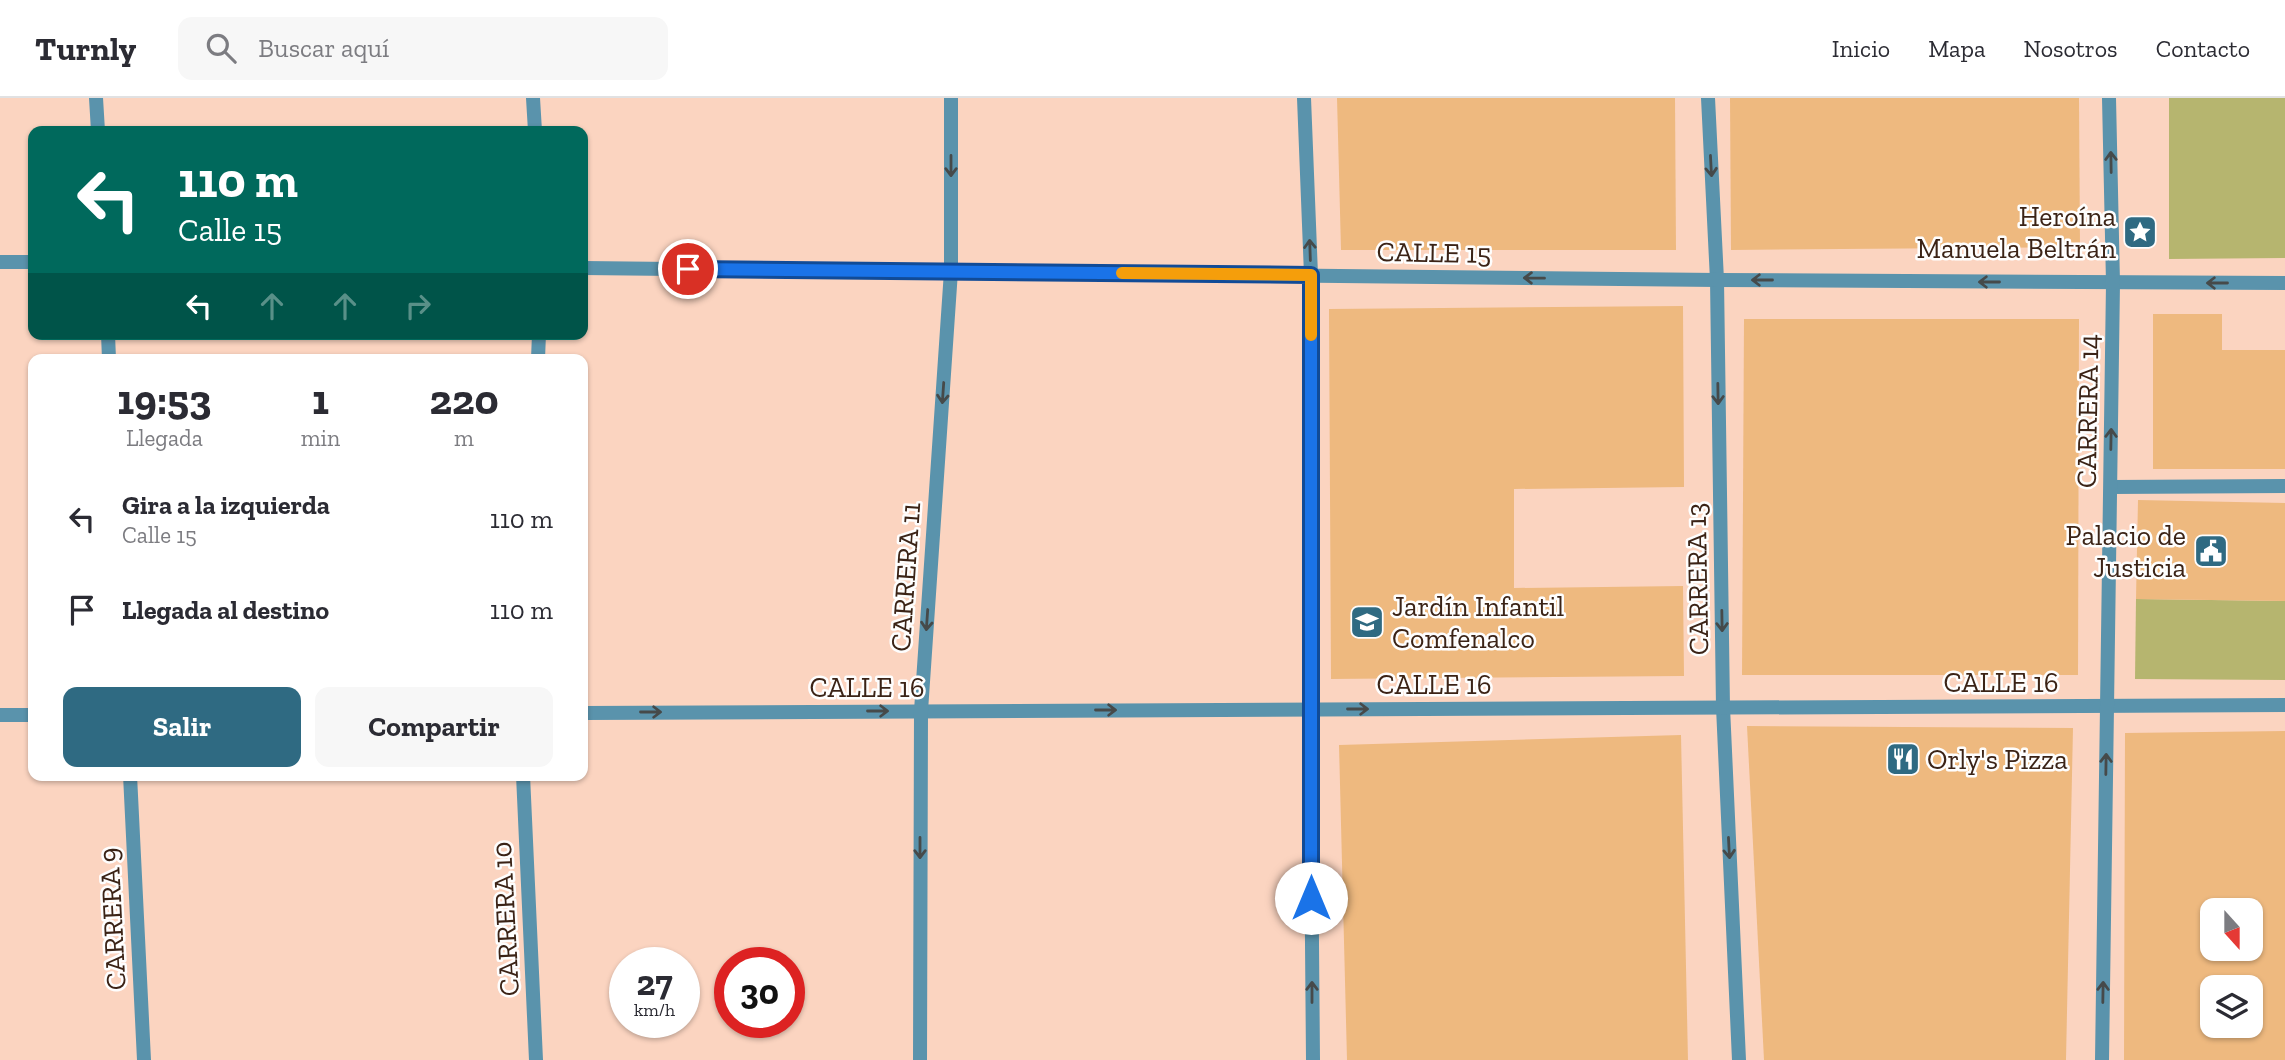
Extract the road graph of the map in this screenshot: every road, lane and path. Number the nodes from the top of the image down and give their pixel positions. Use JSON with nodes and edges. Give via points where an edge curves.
{"nodes":[{"id":1,"x":96,"y":98,"type":"edge"},
{"id":2,"x":533,"y":98,"type":"edge"},
{"id":3,"x":951,"y":98,"type":"edge"},
{"id":4,"x":1304,"y":98,"type":"edge"},
{"id":5,"x":1708,"y":98,"type":"edge"},
{"id":6,"x":2109,"y":98,"type":"edge"},
{"id":7,"x":98,"y":126,"type":"edge"},
{"id":8,"x":535,"y":126,"type":"edge"},
{"id":9,"x":0,"y":262,"type":"edge"},
{"id":10,"x":28,"y":262,"type":"edge"},
{"id":11,"x":588,"y":268,"type":"edge"},
{"id":12,"x":951,"y":271,"type":"junction"},
{"id":13,"x":1311,"y":275,"type":"junction"},
{"id":14,"x":1717,"y":280,"type":"junction"},
{"id":15,"x":2113,"y":283,"type":"junction"},
{"id":16,"x":2285,"y":283,"type":"edge"},
{"id":17,"x":2285,"y":486,"type":"edge"},
{"id":18,"x":2110,"y":487,"type":"junction"},
{"id":19,"x":2285,"y":705,"type":"edge"},
{"id":20,"x":2107,"y":706,"type":"junction"},
{"id":21,"x":1723,"y":707,"type":"junction"},
{"id":22,"x":1310,"y":710,"type":"junction"},
{"id":23,"x":921,"y":711,"type":"junction"},
{"id":24,"x":588,"y":713,"type":"edge"},
{"id":25,"x":28,"y":715,"type":"edge"},
{"id":26,"x":0,"y":716,"type":"edge"},
{"id":27,"x":130,"y":781,"type":"edge"},
{"id":28,"x":523,"y":781,"type":"edge"},
{"id":29,"x":144,"y":1060,"type":"edge"},
{"id":30,"x":536,"y":1060,"type":"edge"},
{"id":31,"x":920,"y":1060,"type":"edge"},
{"id":32,"x":1313,"y":1060,"type":"edge"},
{"id":33,"x":1740,"y":1060,"type":"edge"},
{"id":34,"x":2102,"y":1060,"type":"edge"}],
"edges":[{"from":1,"to":7,"type":"street"},
{"from":2,"to":8,"type":"street"},
{"from":3,"to":12,"type":"street","name":"CARRERA 11","one_way":true},
{"from":13,"to":4,"type":"street","one_way":true},
{"from":5,"to":14,"type":"street","name":"CARRERA 13","one_way":true},
{"from":15,"to":6,"type":"street","name":"CARRERA 14","one_way":true},
{"from":9,"to":10,"type":"street"},
{"from":11,"to":12,"type":"street","name":"CALLE 15"},
{"from":12,"to":13,"type":"street","name":"CALLE 15"},
{"from":12,"to":23,"type":"street","name":"CARRERA 11","one_way":true},
{"from":14,"to":13,"type":"street","name":"CALLE 15","one_way":true},
{"from":13,"to":22,"type":"street"},
{"from":15,"to":14,"type":"street","name":"CALLE 15","one_way":true},
{"from":14,"to":21,"type":"street","name":"CARRERA 13","one_way":true},
{"from":16,"to":15,"type":"street","name":"CALLE 15","one_way":true},
{"from":18,"to":15,"type":"street","name":"CARRERA 14","one_way":true},
{"from":17,"to":18,"type":"street"},
{"from":18,"to":20,"type":"street","name":"CARRERA 14"},
{"from":19,"to":20,"type":"street","name":"CALLE 16"},
{"from":20,"to":21,"type":"street","name":"CALLE 16"},
{"from":34,"to":20,"type":"street","name":"CARRERA 14","one_way":true},
{"from":22,"to":21,"type":"street","name":"CALLE 16","one_way":true},
{"from":21,"to":33,"type":"street","name":"CARRERA 13","one_way":true},
{"from":23,"to":22,"type":"street","name":"CALLE 16","one_way":true},
{"from":32,"to":22,"type":"street","one_way":true},
{"from":24,"to":23,"type":"street","name":"CALLE 16","one_way":true},
{"from":23,"to":31,"type":"street","name":"CARRERA 11","one_way":true},
{"from":25,"to":26,"type":"street"},
{"from":27,"to":29,"type":"street","name":"CARRERA 9"},
{"from":28,"to":30,"type":"street","name":"CARRERA 10"}]}
